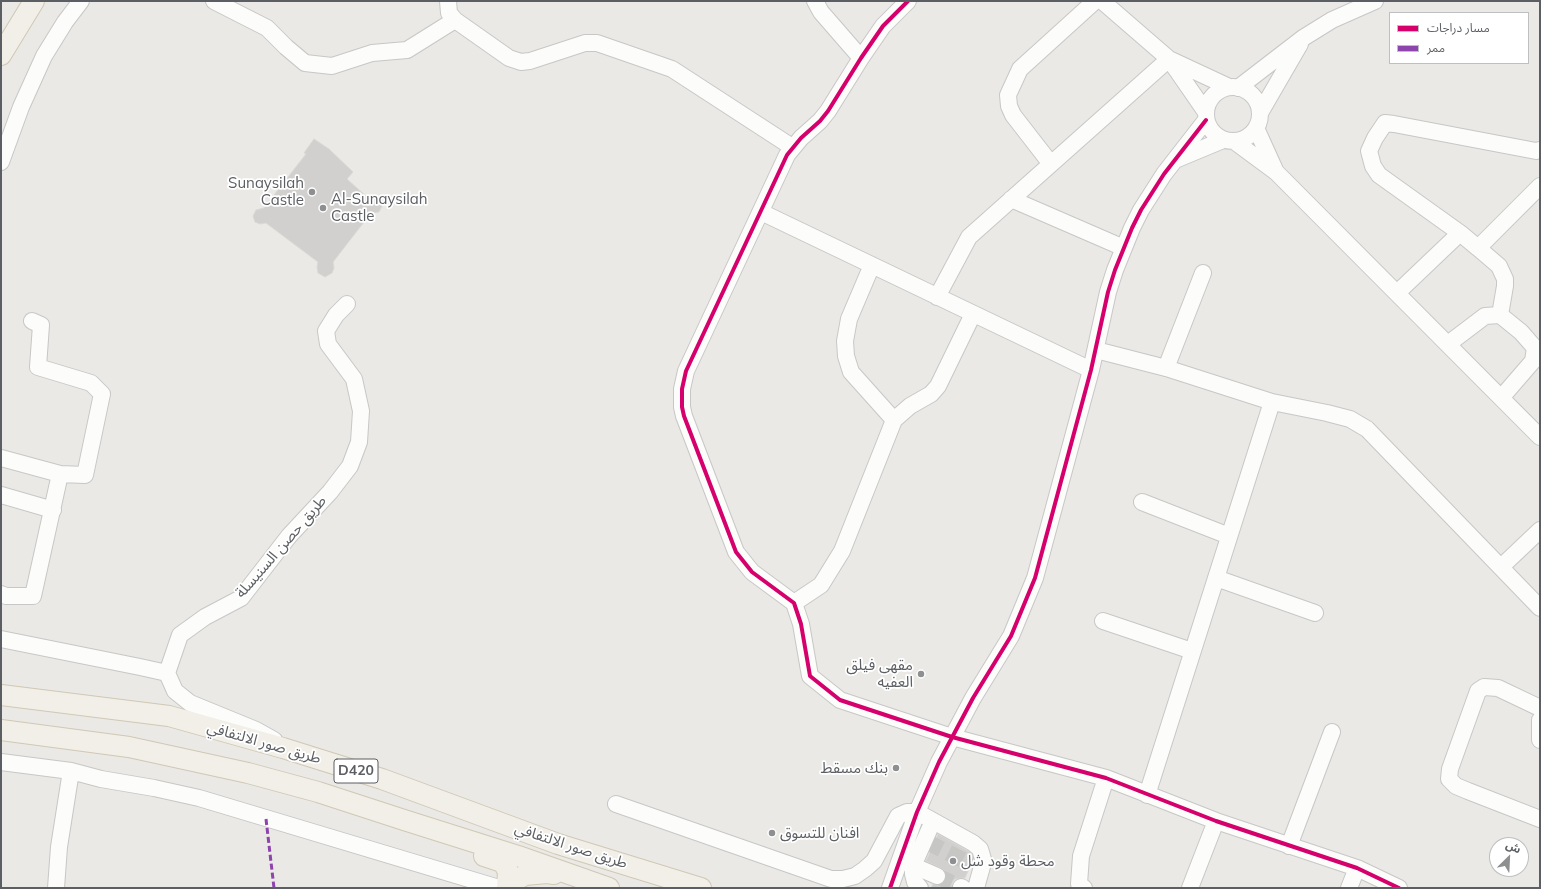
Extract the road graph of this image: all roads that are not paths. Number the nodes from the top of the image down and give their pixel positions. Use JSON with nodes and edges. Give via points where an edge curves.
{"nodes":[{"id":1,"x":34,"y":1,"type":"edge"},
{"id":2,"x":81,"y":1,"type":"edge"},
{"id":3,"x":214,"y":1,"type":"edge"},
{"id":4,"x":448,"y":1,"type":"edge"},
{"id":5,"x":814,"y":1,"type":"edge"},
{"id":6,"x":908,"y":1,"type":"edge"},
{"id":7,"x":1095,"y":1,"type":"edge"},
{"id":8,"x":1102,"y":1,"type":"edge"},
{"id":9,"x":1375,"y":1,"type":"edge"},
{"id":10,"x":455,"y":20,"type":"junction"},
{"id":11,"x":1303,"y":38,"type":"junction"},
{"id":12,"x":1,"y":55,"type":"edge"},
{"id":13,"x":861,"y":58,"type":"junction"},
{"id":14,"x":1169,"y":59,"type":"junction"},
{"id":15,"x":1234,"y":87,"type":"junction"},
{"id":16,"x":1206,"y":116,"type":"junction"},
{"id":17,"x":1258,"y":121,"type":"junction"},
{"id":18,"x":1229,"y":140,"type":"junction"},
{"id":19,"x":792,"y":147,"type":"junction"},
{"id":20,"x":1539,"y":153,"type":"edge"},
{"id":21,"x":1174,"y":161,"type":"junction"},
{"id":22,"x":1,"y":162,"type":"edge"},
{"id":23,"x":1051,"y":164,"type":"junction"},
{"id":24,"x":1276,"y":172,"type":"junction"},
{"id":25,"x":1540,"y":186,"type":"edge"},
{"id":26,"x":1011,"y":199,"type":"junction"},
{"id":27,"x":761,"y":212,"type":"junction"},
{"id":28,"x":1460,"y":233,"type":"junction"},
{"id":29,"x":1124,"y":248,"type":"junction"},
{"id":30,"x":1478,"y":248,"type":"junction"},
{"id":31,"x":872,"y":265,"type":"junction"},
{"id":32,"x":1203,"y":273,"type":"dead end"},
{"id":33,"x":1397,"y":293,"type":"junction"},
{"id":34,"x":937,"y":297,"type":"junction"},
{"id":35,"x":347,"y":304,"type":"dead end"},
{"id":36,"x":973,"y":314,"type":"junction"},
{"id":37,"x":1500,"y":315,"type":"junction"},
{"id":38,"x":32,"y":321,"type":"dead end"},
{"id":39,"x":1448,"y":344,"type":"junction"},
{"id":40,"x":1096,"y":350,"type":"junction"},
{"id":41,"x":1166,"y":368,"type":"junction"},
{"id":42,"x":1091,"y":370,"type":"junction"},
{"id":43,"x":1501,"y":398,"type":"junction"},
{"id":44,"x":1272,"y":402,"type":"junction"},
{"id":45,"x":894,"y":420,"type":"junction"},
{"id":46,"x":1540,"y":437,"type":"edge"},
{"id":47,"x":1,"y":458,"type":"edge"},
{"id":48,"x":60,"y":474,"type":"junction"},
{"id":49,"x":1,"y":495,"type":"edge"},
{"id":50,"x":1142,"y":502,"type":"dead end"},
{"id":51,"x":53,"y":510,"type":"junction"},
{"id":52,"x":1540,"y":530,"type":"edge"},
{"id":53,"x":1229,"y":536,"type":"junction"},
{"id":54,"x":1501,"y":567,"type":"junction"},
{"id":55,"x":1216,"y":578,"type":"junction"},
{"id":56,"x":1,"y":594,"type":"edge"},
{"id":57,"x":794,"y":603,"type":"junction"},
{"id":58,"x":1540,"y":608,"type":"edge"},
{"id":59,"x":1315,"y":613,"type":"dead end"},
{"id":60,"x":1103,"y":621,"type":"dead end"},
{"id":61,"x":1,"y":639,"type":"edge"},
{"id":62,"x":1192,"y":651,"type":"junction"},
{"id":63,"x":167,"y":673,"type":"junction"},
{"id":64,"x":1,"y":695,"type":"edge"},
{"id":65,"x":1540,"y":708,"type":"edge"},
{"id":66,"x":1540,"y":720,"type":"edge"},
{"id":67,"x":1,"y":730,"type":"edge"},
{"id":68,"x":1332,"y":732,"type":"dead end"},
{"id":69,"x":952,"y":737,"type":"junction"},
{"id":70,"x":1540,"y":740,"type":"edge"},
{"id":71,"x":299,"y":753,"type":"junction"},
{"id":72,"x":1,"y":762,"type":"edge"},
{"id":73,"x":71,"y":772,"type":"junction"},
{"id":74,"x":1106,"y":778,"type":"junction"},
{"id":75,"x":1147,"y":795,"type":"junction"},
{"id":76,"x":616,"y":804,"type":"dead end"},
{"id":77,"x":917,"y":812,"type":"junction"},
{"id":78,"x":1540,"y":819,"type":"edge"},
{"id":79,"x":404,"y":820,"type":"junction"},
{"id":80,"x":933,"y":821,"type":"junction"},
{"id":81,"x":1216,"y":821,"type":"junction"},
{"id":82,"x":1289,"y":846,"type":"junction"},
{"id":83,"x":879,"y":850,"type":"junction"},
{"id":84,"x":899,"y":859,"type":"junction"},
{"id":85,"x":913,"y":866,"type":"junction"},
{"id":86,"x":1357,"y":868,"type":"junction"},
{"id":87,"x":937,"y":876,"type":"tunnel mouth"},
{"id":88,"x":603,"y":886,"type":"edge"},
{"id":89,"x":56,"y":888,"type":"edge"},
{"id":90,"x":499,"y":888,"type":"edge"},
{"id":91,"x":508,"y":888,"type":"edge"},
{"id":92,"x":701,"y":888,"type":"edge"},
{"id":93,"x":889,"y":888,"type":"edge"},
{"id":94,"x":920,"y":888,"type":"edge"},
{"id":95,"x":966,"y":888,"type":"edge"},
{"id":96,"x":1084,"y":888,"type":"edge"},
{"id":97,"x":1190,"y":888,"type":"edge"},
{"id":98,"x":1350,"y":888,"type":"edge"},
{"id":99,"x":1399,"y":888,"type":"edge"}],
"edges":[{"from":1,"to":12,"type":"main road"},
{"from":2,"to":22,"type":"street","via":[[64,22],[44,56],[21,107]]},
{"from":3,"to":10,"type":"street","via":[[267,28],[305,63],[332,66],[372,53],[407,50]]},
{"from":4,"to":10,"type":"street","via":[[449,13]]},
{"from":5,"to":13,"type":"street"},
{"from":6,"to":13,"type":"street","via":[[883,26]]},
{"from":7,"to":23,"type":"street","via":[[1020,69],[1008,95],[1013,115]]},
{"from":8,"to":14,"type":"street"},
{"from":9,"to":11,"type":"street","via":[[1332,20]]},
{"from":10,"to":19,"type":"street","via":[[508,58],[521,62],[530,62],[584,43],[591,43],[672,69]]},
{"from":11,"to":15,"type":"street"},
{"from":11,"to":17,"type":"street"},
{"from":13,"to":19,"type":"street","via":[[828,111]]},
{"from":14,"to":15,"type":"street"},
{"from":14,"to":16,"type":"street"},
{"from":14,"to":23,"type":"street"},
{"from":15,"to":16,"type":"street","via":[[1220,90],[1213,95],[1208,102]]},
{"from":15,"to":17,"type":"street","via":[[1245,90],[1256,100]]},
{"from":16,"to":18,"type":"street","via":[[1210,129],[1216,135]]},
{"from":16,"to":21,"type":"street"},
{"from":17,"to":18,"type":"street","via":[[1247,138]]},
{"from":17,"to":24,"type":"street"},
{"from":18,"to":21,"type":"street"},
{"from":18,"to":24,"type":"street"},
{"from":19,"to":27,"type":"street"},
{"from":20,"to":28,"type":"street","via":[[1385,124],[1370,151],[1373,166],[1379,175]]},
{"from":21,"to":29,"type":"street","via":[[1153,189]]},
{"from":23,"to":26,"type":"street"},
{"from":24,"to":33,"type":"street"},
{"from":25,"to":30,"type":"street"},
{"from":26,"to":29,"type":"street"},
{"from":26,"to":34,"type":"street","via":[[969,237]]},
{"from":27,"to":31,"type":"street"},
{"from":27,"to":57,"type":"street","via":[[686,371],[682,407],[736,552],[752,572]]},
{"from":28,"to":30,"type":"street"},
{"from":28,"to":33,"type":"street"},
{"from":29,"to":40,"type":"street","via":[[1108,292]]},
{"from":30,"to":37,"type":"street","via":[[1499,266],[1504,279]]},
{"from":31,"to":34,"type":"street"},
{"from":31,"to":45,"type":"street","via":[[849,319],[844,340],[846,356],[851,372]]},
{"from":32,"to":41,"type":"street"},
{"from":33,"to":39,"type":"street"},
{"from":34,"to":36,"type":"street"},
{"from":35,"to":63,"type":"street","name":"طريق حصن السنيسلة","via":[[326,331],[328,344],[354,379],[362,411],[359,442],[350,466],[330,492],[289,536],[240,598],[205,617],[180,635]]},
{"from":36,"to":42,"type":"street"},
{"from":36,"to":45,"type":"street","via":[[938,386],[931,394],[910,406]]},
{"from":37,"to":39,"type":"street","via":[[1485,316]]},
{"from":37,"to":43,"type":"street","via":[[1521,332],[1535,348],[1533,362]]},
{"from":38,"to":48,"type":"street","via":[[40,324],[38,367],[91,382],[102,394],[85,475]]},
{"from":39,"to":43,"type":"street"},
{"from":40,"to":41,"type":"street"},
{"from":40,"to":42,"type":"street"},
{"from":41,"to":44,"type":"street"},
{"from":42,"to":69,"type":"street","via":[[1044,548],[1024,607],[1011,636]]},
{"from":43,"to":46,"type":"street"},
{"from":44,"to":53,"type":"street"},
{"from":44,"to":54,"type":"street","via":[[1350,419],[1367,429]]},
{"from":45,"to":57,"type":"street","via":[[842,551],[820,585]]},
{"from":47,"to":48,"type":"street"},
{"from":48,"to":51,"type":"street"},
{"from":49,"to":51,"type":"street"},
{"from":50,"to":53,"type":"street"},
{"from":51,"to":56,"type":"street","via":[[33,596]]},
{"from":52,"to":54,"type":"street"},
{"from":53,"to":55,"type":"street"},
{"from":54,"to":58,"type":"street"},
{"from":55,"to":59,"type":"street"},
{"from":55,"to":62,"type":"street"},
{"from":57,"to":69,"type":"street","via":[[801,624],[810,676],[840,700]]},
{"from":60,"to":62,"type":"street"},
{"from":61,"to":63,"type":"street"},
{"from":62,"to":75,"type":"street"},
{"from":63,"to":71,"type":"street","via":[[175,691],[190,703],[256,730]]},
{"from":64,"to":71,"type":"main road","name":"طريق صور الالتفافي","number":"D420","via":[[169,716]]},
{"from":65,"to":78,"type":"street","via":[[1498,688],[1484,687],[1478,691],[1450,769],[1450,779],[1456,786]]},
{"from":66,"to":70,"type":"street"},
{"from":67,"to":79,"type":"main road","name":"طريق صور الالتفافي","number":"D420","via":[[129,747],[248,773],[318,792]]},
{"from":68,"to":82,"type":"street"},
{"from":69,"to":74,"type":"street"},
{"from":69,"to":77,"type":"street"},
{"from":71,"to":92,"type":"main road","name":"طريق صور الالتفافي","number":"D420","via":[[382,779],[558,844]]},
{"from":72,"to":73,"type":"street"},
{"from":73,"to":89,"type":"street","via":[[59,847]]},
{"from":73,"to":90,"type":"street","via":[[199,798]]},
{"from":74,"to":75,"type":"street"},
{"from":74,"to":96,"type":"street","via":[[1081,856],[1079,884]]},
{"from":75,"to":81,"type":"street"},
{"from":76,"to":83,"type":"street","via":[[832,879],[855,876],[870,865]]},
{"from":77,"to":80,"type":"street"},
{"from":77,"to":83,"type":"street","via":[[907,812],[898,816]]},
{"from":77,"to":84,"type":"street"},
{"from":79,"to":88,"type":"main road","name":"طريق صور الالتفافي","number":"D420"},
{"from":79,"to":91,"type":"main road","via":[[426,835],[502,862],[508,872]]},
{"from":80,"to":85,"type":"street"},
{"from":80,"to":95,"type":"street","via":[[980,849],[983,859]]},
{"from":81,"to":82,"type":"street"},
{"from":81,"to":97,"type":"street"},
{"from":82,"to":86,"type":"street"},
{"from":83,"to":84,"type":"street"},
{"from":84,"to":85,"type":"street"},
{"from":84,"to":93,"type":"street"},
{"from":85,"to":87,"type":"street"},
{"from":85,"to":94,"type":"street","via":[[915,882]]},
{"from":86,"to":98,"type":"street"},
{"from":86,"to":99,"type":"street"},
{"from":88,"to":91,"type":"main road","via":[[547,873],[525,875]]}]}
